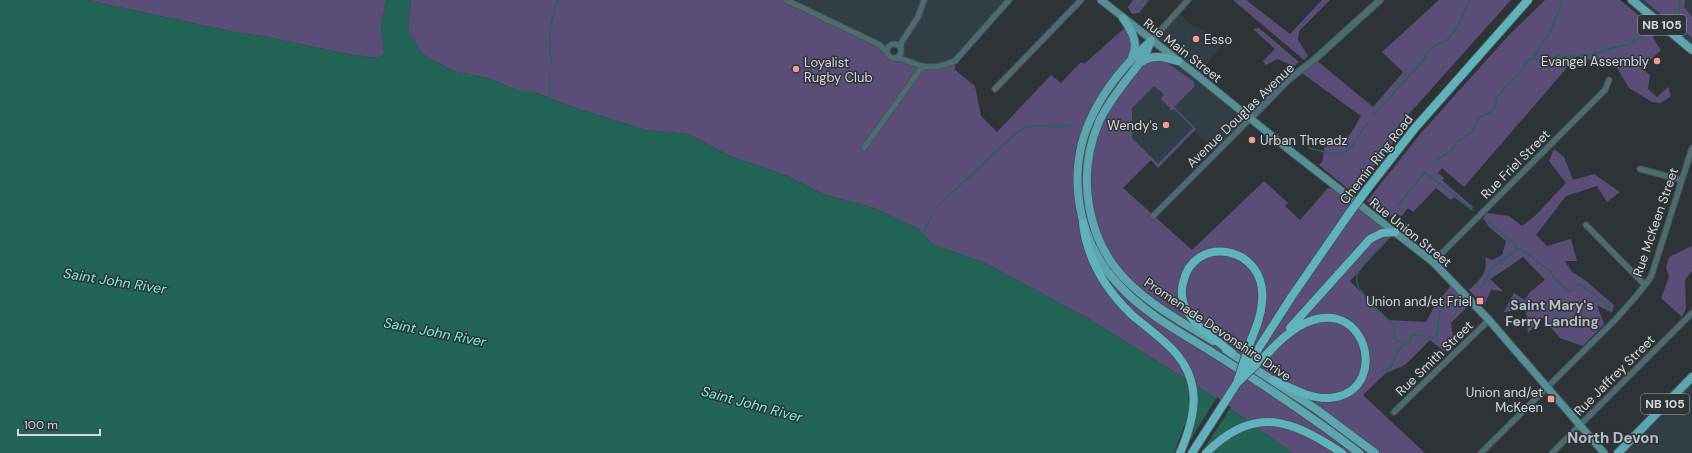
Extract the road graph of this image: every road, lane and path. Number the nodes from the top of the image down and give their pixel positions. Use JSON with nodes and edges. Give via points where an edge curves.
{"nodes":[{"id":1,"x":786,"y":0,"type":"edge"},
{"id":2,"x":924,"y":0,"type":"edge"},
{"id":3,"x":1009,"y":0,"type":"edge"},
{"id":4,"x":1081,"y":0,"type":"edge"},
{"id":5,"x":1100,"y":0,"type":"edge"},
{"id":6,"x":1188,"y":0,"type":"edge"},
{"id":7,"x":1380,"y":0,"type":"edge"},
{"id":8,"x":1528,"y":0,"type":"edge"},
{"id":9,"x":1632,"y":0,"type":"edge"},
{"id":10,"x":1123,"y":18,"type":"junction"},
{"id":11,"x":903,"y":39,"type":"junction"},
{"id":12,"x":1151,"y":41,"type":"junction"},
{"id":13,"x":892,"y":44,"type":"junction"},
{"id":14,"x":880,"y":45,"type":"junction"},
{"id":15,"x":901,"y":50,"type":"junction"},
{"id":16,"x":1692,"y":50,"type":"edge"},
{"id":17,"x":887,"y":52,"type":"junction"},
{"id":18,"x":895,"y":58,"type":"junction"},
{"id":19,"x":904,"y":58,"type":"junction"},
{"id":20,"x":1130,"y":60,"type":"junction"},
{"id":21,"x":1178,"y":61,"type":"junction"},
{"id":22,"x":1139,"y":64,"type":"junction"},
{"id":23,"x":922,"y":66,"type":"junction"},
{"id":24,"x":1609,"y":80,"type":"dead end"},
{"id":25,"x":995,"y":89,"type":"dead end"},
{"id":26,"x":1250,"y":119,"type":"junction"},
{"id":27,"x":864,"y":148,"type":"dead end"},
{"id":28,"x":1692,"y":148,"type":"edge"},
{"id":29,"x":1640,"y":169,"type":"dead end"},
{"id":30,"x":1682,"y":180,"type":"junction"},
{"id":31,"x":1153,"y":216,"type":"dead end"},
{"id":32,"x":1083,"y":223,"type":"junction"},
{"id":33,"x":1586,"y":225,"type":"dead end"},
{"id":34,"x":1395,"y":232,"type":"junction"},
{"id":35,"x":1432,"y":262,"type":"junction"},
{"id":36,"x":1646,"y":285,"type":"junction"},
{"id":37,"x":1692,"y":313,"type":"edge"},
{"id":38,"x":1489,"y":320,"type":"junction"},
{"id":39,"x":1280,"y":339,"type":"junction"},
{"id":40,"x":1232,"y":353,"type":"junction"},
{"id":41,"x":1692,"y":377,"type":"edge"},
{"id":42,"x":1273,"y":380,"type":"junction"},
{"id":43,"x":1237,"y":382,"type":"junction"},
{"id":44,"x":1547,"y":387,"type":"junction"},
{"id":45,"x":1394,"y":412,"type":"dead end"},
{"id":46,"x":1580,"y":424,"type":"junction"},
{"id":47,"x":1639,"y":432,"type":"junction"},
{"id":48,"x":1180,"y":453,"type":"edge"},
{"id":49,"x":1192,"y":453,"type":"edge"},
{"id":50,"x":1206,"y":453,"type":"edge"},
{"id":51,"x":1342,"y":453,"type":"edge"},
{"id":52,"x":1359,"y":453,"type":"edge"},
{"id":53,"x":1375,"y":453,"type":"edge"},
{"id":54,"x":1481,"y":453,"type":"edge"},
{"id":55,"x":1552,"y":453,"type":"edge"},
{"id":56,"x":1604,"y":453,"type":"edge"},
{"id":57,"x":1618,"y":453,"type":"edge"},
{"id":58,"x":1627,"y":453,"type":"edge"}],
"edges":[{"from":1,"to":14,"type":"street"},
{"from":2,"to":11,"type":"street","via":[[918,17]]},
{"from":3,"to":23,"type":"street","via":[[955,61],[932,68]]},
{"from":4,"to":25,"type":"street"},
{"from":5,"to":10,"type":"main road","name":"Rue Main Street"},
{"from":6,"to":12,"type":"street"},
{"from":7,"to":26,"type":"street","name":"Avenue Douglas Avenue","via":[[1288,80]]},
{"from":8,"to":43,"type":"highway","name":"Chemin Ring Road","bridge":true,"via":[[1393,155],[1307,273]]},
{"from":9,"to":16,"type":"main road","number":"NB 105"},
{"from":10,"to":12,"type":"main road","name":"Rue Main Street"},
{"from":10,"to":20,"type":"main road","via":[[1135,39],[1135,50]]},
{"from":11,"to":13,"type":"street"},
{"from":11,"to":15,"type":"street"},
{"from":12,"to":20,"type":"main road","name":"Promenade Devonshire Drive"},
{"from":12,"to":21,"type":"main road","name":"Rue Main Street"},
{"from":12,"to":22,"type":"main road","name":"Promenade Devonshire Drive"},
{"from":13,"to":14,"type":"street"},
{"from":13,"to":15,"type":"street","via":[[898,45]]},
{"from":13,"to":17,"type":"street","via":[[887,48]]},
{"from":14,"to":17,"type":"street"},
{"from":15,"to":18,"type":"street"},
{"from":15,"to":19,"type":"street"},
{"from":17,"to":18,"type":"street"},
{"from":18,"to":19,"type":"street"},
{"from":19,"to":23,"type":"street"},
{"from":20,"to":32,"type":"main road","name":"Promenade Devonshire Drive","via":[[1104,95],[1093,115],[1082,145],[1078,184]]},
{"from":21,"to":22,"type":"main road","via":[[1156,56]]},
{"from":21,"to":26,"type":"main road","name":"Rue Main Street"},
{"from":22,"to":40,"type":"main road","name":"Promenade Devonshire Drive","via":[[1106,109],[1090,148],[1087,193],[1093,224],[1104,249],[1128,283],[1166,311]]},
{"from":23,"to":27,"type":"street"},
{"from":24,"to":35,"type":"street","name":"Rue Friel Street","via":[[1605,90]]},
{"from":26,"to":31,"type":"street","name":"Avenue Douglas Avenue"},
{"from":26,"to":34,"type":"main road","name":"Rue Union Street"},
{"from":28,"to":30,"type":"street","name":"Rue McKeen Street"},
{"from":29,"to":30,"type":"street"},
{"from":30,"to":36,"type":"street","name":"Rue McKeen Street","via":[[1651,277]]},
{"from":32,"to":48,"type":"highway","via":[[1086,246],[1109,288],[1132,315],[1172,349],[1188,371],[1194,392],[1193,416]]},
{"from":32,"to":52,"type":"main road","name":"Promenade Devonshire Drive","via":[[1107,272],[1130,296],[1162,320],[1285,399]]},
{"from":33,"to":36,"type":"street"},
{"from":34,"to":35,"type":"main road","name":"Rue Union Street"},
{"from":34,"to":39,"type":"highway","via":[[1382,233],[1370,238]]},
{"from":35,"to":38,"type":"main road","name":"Rue Union Street"},
{"from":36,"to":44,"type":"street","name":"Rue McKeen Street","via":[[1615,320]]},
{"from":37,"to":46,"type":"street","name":"Rue Jaffrey Street"},
{"from":38,"to":44,"type":"main road","name":"Rue Union Street"},
{"from":38,"to":45,"type":"street","name":"Rue Smith Street"},
{"from":39,"to":42,"type":"highway","via":[[1311,320],[1338,319],[1358,333],[1366,352],[1364,371],[1354,387],[1338,396],[1328,398],[1306,394]]},
{"from":39,"to":43,"type":"highway","bridge":true},
{"from":40,"to":42,"type":"main road","name":"Promenade Devonshire Drive"},
{"from":40,"to":43,"type":"highway","bridge":true,"via":[[1202,328],[1186,309],[1182,298],[1181,288],[1189,268],[1198,259],[1219,251],[1241,256],[1251,264],[1261,282],[1261,313]]},
{"from":41,"to":47,"type":"main road","number":"NB 105"},
{"from":42,"to":53,"type":"main road","name":"Promenade Devonshire Drive"},
{"from":43,"to":49,"type":"highway"},
{"from":44,"to":46,"type":"main road","name":"Rue Union Street"},
{"from":44,"to":54,"type":"street","name":"Rue McKeen Street"},
{"from":46,"to":55,"type":"street","name":"Rue Jaffrey Street"},
{"from":46,"to":56,"type":"main road","name":"Rue Union Street"},
{"from":47,"to":57,"type":"main road","number":"NB 105"},
{"from":47,"to":58,"type":"main road"},
{"from":50,"to":51,"type":"highway","via":[[1234,430],[1264,422],[1279,422],[1293,426]]}]}
